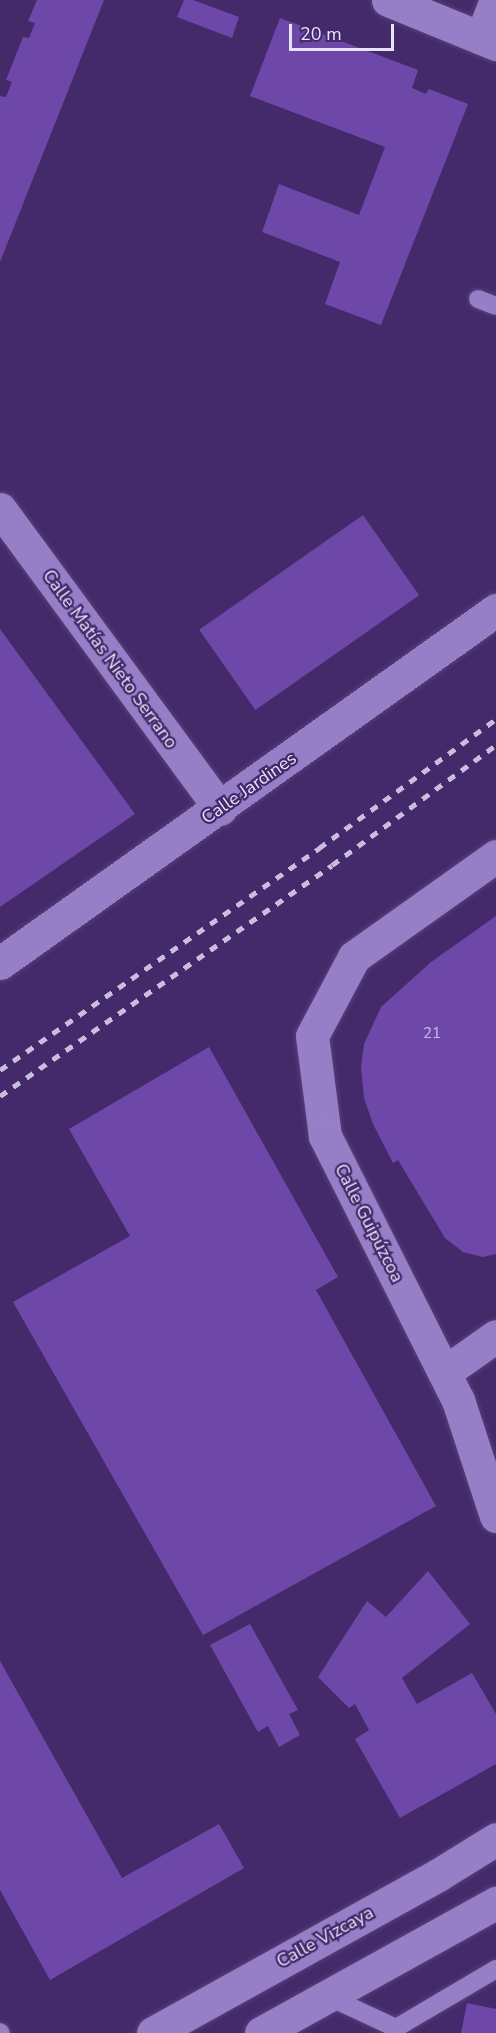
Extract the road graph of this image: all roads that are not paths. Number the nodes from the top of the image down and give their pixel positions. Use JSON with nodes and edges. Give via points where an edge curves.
{"nodes":[{"id":1,"x":388,"y":0,"type":"edge"},
{"id":2,"x":496,"y":0,"type":"edge"},
{"id":3,"x":489,"y":41,"type":"edge"},
{"id":4,"x":478,"y":299,"type":"dead end"},
{"id":5,"x":496,"y":306,"type":"edge"},
{"id":6,"x":0,"y":509,"type":"edge"},
{"id":7,"x":496,"y":610,"type":"edge"},
{"id":8,"x":220,"y":809,"type":"junction"},
{"id":9,"x":496,"y":856,"type":"edge"},
{"id":10,"x":0,"y":963,"type":"edge"},
{"id":11,"x":496,"y":1336,"type":"edge"},
{"id":12,"x":451,"y":1386,"type":"junction"},
{"id":13,"x":496,"y":1447,"type":"edge"},
{"id":14,"x":496,"y":1516,"type":"edge"},
{"id":15,"x":496,"y":1839,"type":"edge"},
{"id":16,"x":496,"y":1903,"type":"edge"},
{"id":17,"x":496,"y":1969,"type":"edge"},
{"id":18,"x":327,"y":1996,"type":"junction"},
{"id":19,"x":397,"y":2031,"type":"edge"},
{"id":20,"x":153,"y":2033,"type":"edge"},
{"id":21,"x":261,"y":2033,"type":"edge"}],
"edges":[{"from":1,"to":3,"type":"street"},
{"from":2,"to":3,"type":"street"},
{"from":4,"to":5,"type":"lane"},
{"from":6,"to":8,"type":"street","name":"Calle Matías Nieto Serrano"},
{"from":7,"to":8,"type":"street","name":"Calle Jardines"},
{"from":8,"to":10,"type":"street","name":"Calle Jardines"},
{"from":9,"to":12,"type":"street","name":"Calle Guipúzcoa","via":[[354,957],[312,1036],[325,1136]]},
{"from":11,"to":12,"type":"street"},
{"from":12,"to":13,"type":"street","name":"Calle Guipúzcoa"},
{"from":12,"to":14,"type":"street","name":"Calle Guipúzcoa"},
{"from":15,"to":20,"type":"street","name":"Calle Vizcaya"},
{"from":16,"to":18,"type":"street"},
{"from":17,"to":19,"type":"lane"},
{"from":18,"to":19,"type":"lane"},
{"from":18,"to":21,"type":"street"}]}
